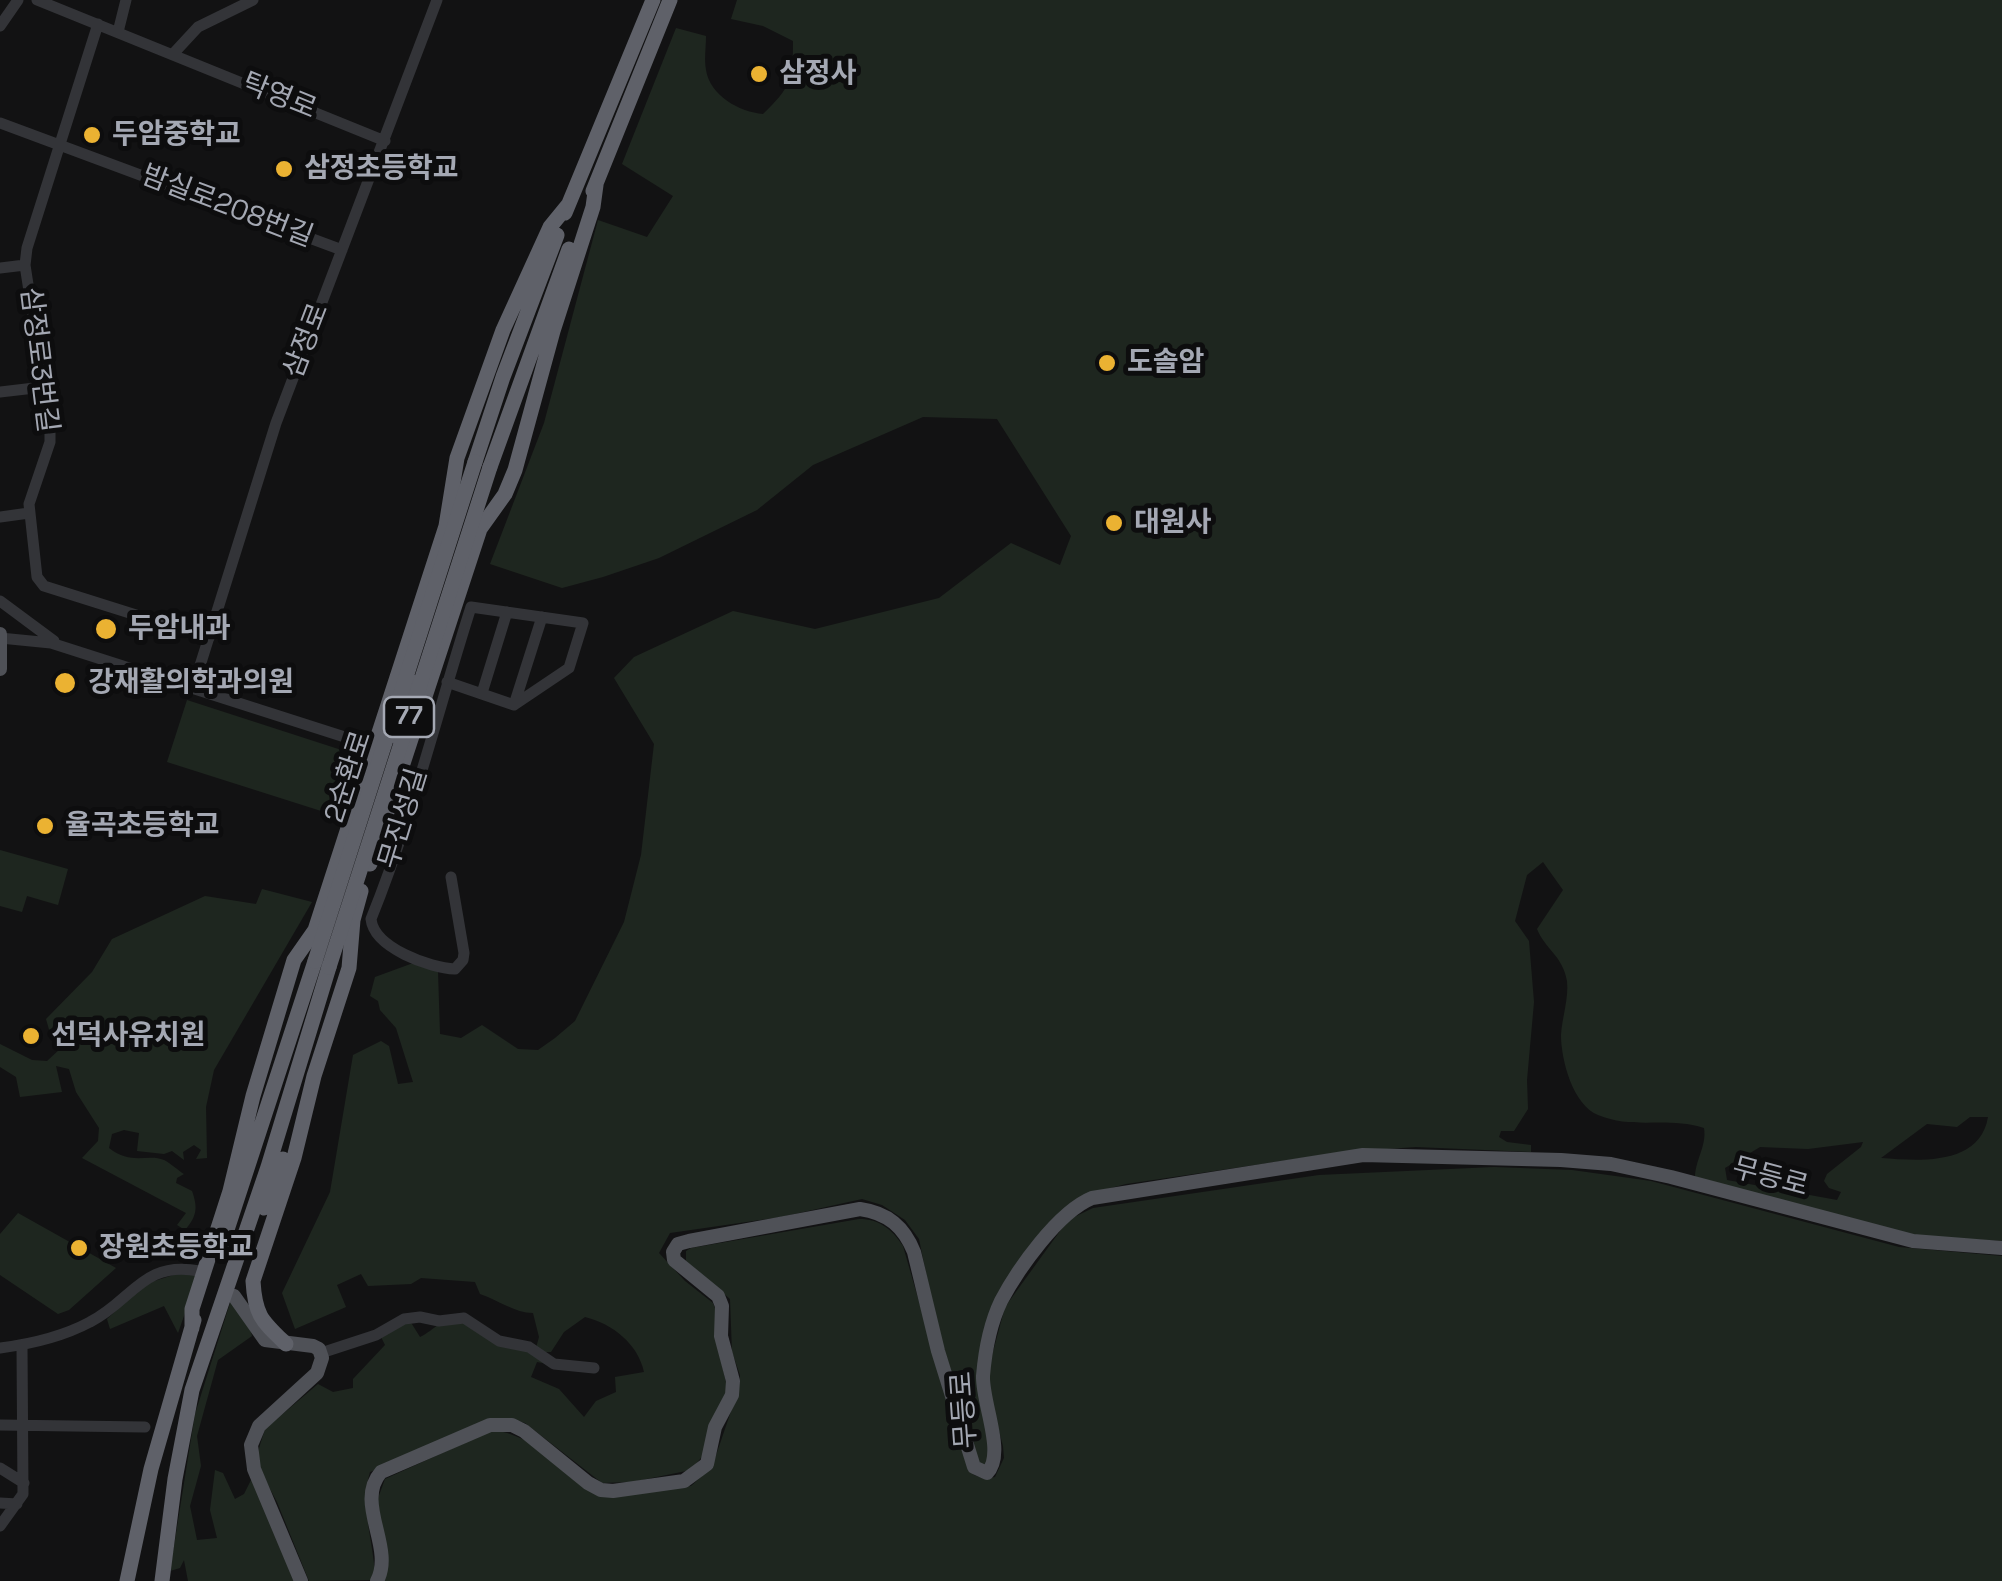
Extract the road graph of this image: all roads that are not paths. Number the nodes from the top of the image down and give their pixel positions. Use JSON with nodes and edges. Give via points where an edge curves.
{"nodes":[{"id":1,"x":18,"y":0,"type":"edge"},
{"id":2,"x":38,"y":0,"type":"edge"},
{"id":3,"x":126,"y":0,"type":"edge"},
{"id":4,"x":252,"y":0,"type":"edge"},
{"id":5,"x":437,"y":0,"type":"edge"},
{"id":6,"x":664,"y":1,"type":"edge"},
{"id":7,"x":226,"y":6,"type":"edge"},
{"id":8,"x":98,"y":24,"type":"junction"},
{"id":9,"x":0,"y":26,"type":"edge"},
{"id":10,"x":118,"y":32,"type":"junction"},
{"id":11,"x":173,"y":54,"type":"junction"},
{"id":12,"x":0,"y":122,"type":"edge"},
{"id":13,"x":385,"y":141,"type":"junction"},
{"id":14,"x":62,"y":144,"type":"junction"},
{"id":15,"x":596,"y":184,"type":"junction"},
{"id":16,"x":568,"y":206,"type":"junction"},
{"id":17,"x":342,"y":250,"type":"junction"},
{"id":18,"x":26,"y":265,"type":"junction"},
{"id":19,"x":0,"y":268,"type":"edge"},
{"id":20,"x":43,"y":386,"type":"junction"},
{"id":21,"x":0,"y":392,"type":"edge"},
{"id":22,"x":483,"y":464,"type":"junction"},
{"id":23,"x":450,"y":501,"type":"junction"},
{"id":24,"x":493,"y":509,"type":"junction"},
{"id":25,"x":30,"y":513,"type":"junction"},
{"id":26,"x":0,"y":517,"type":"edge"},
{"id":27,"x":447,"y":520,"type":"junction"},
{"id":28,"x":0,"y":601,"type":"edge"},
{"id":29,"x":507,"y":612,"type":"junction"},
{"id":30,"x":542,"y":617,"type":"junction"},
{"id":31,"x":0,"y":636,"type":"edge"},
{"id":32,"x":209,"y":638,"type":"junction"},
{"id":33,"x":410,"y":642,"type":"junction"},
{"id":34,"x":62,"y":646,"type":"junction"},
{"id":35,"x":0,"y":669,"type":"edge"},
{"id":36,"x":412,"y":681,"type":"junction"},
{"id":37,"x":447,"y":682,"type":"junction"},
{"id":38,"x":193,"y":688,"type":"junction"},
{"id":39,"x":482,"y":693,"type":"junction"},
{"id":40,"x":406,"y":700,"type":"junction"},
{"id":41,"x":514,"y":705,"type":"junction"},
{"id":42,"x":379,"y":728,"type":"junction"},
{"id":43,"x":373,"y":746,"type":"junction"},
{"id":44,"x":407,"y":757,"type":"junction"},
{"id":45,"x":369,"y":825,"type":"junction"},
{"id":46,"x":366,"y":874,"type":"junction"},
{"id":47,"x":452,"y":877,"type":"dead end"},
{"id":48,"x":310,"y":937,"type":"junction"},
{"id":49,"x":354,"y":938,"type":"junction"},
{"id":50,"x":322,"y":964,"type":"junction"},
{"id":51,"x":348,"y":968,"type":"junction"},
{"id":52,"x":314,"y":1076,"type":"junction"},
{"id":53,"x":2002,"y":1248,"type":"edge"},
{"id":54,"x":199,"y":1271,"type":"dead end"},
{"id":55,"x":227,"y":1299,"type":"junction"},
{"id":56,"x":192,"y":1328,"type":"junction"},
{"id":57,"x":286,"y":1344,"type":"junction"},
{"id":58,"x":22,"y":1346,"type":"junction"},
{"id":59,"x":0,"y":1348,"type":"edge"},
{"id":60,"x":321,"y":1353,"type":"junction"},
{"id":61,"x":594,"y":1368,"type":"dead end"},
{"id":62,"x":0,"y":1424,"type":"edge"},
{"id":63,"x":22,"y":1425,"type":"junction"},
{"id":64,"x":144,"y":1427,"type":"dead end"},
{"id":65,"x":0,"y":1468,"type":"edge"},
{"id":66,"x":24,"y":1483,"type":"junction"},
{"id":67,"x":0,"y":1503,"type":"edge"},
{"id":68,"x":17,"y":1504,"type":"junction"},
{"id":69,"x":0,"y":1526,"type":"edge"},
{"id":70,"x":127,"y":1581,"type":"edge"},
{"id":71,"x":162,"y":1581,"type":"edge"},
{"id":72,"x":301,"y":1581,"type":"edge"},
{"id":73,"x":377,"y":1581,"type":"edge"}],
"edges":[{"from":1,"to":9,"type":"street"},
{"from":2,"to":8,"type":"street","name":"탁영로"},
{"from":3,"to":10,"type":"street"},
{"from":4,"to":7,"type":"street"},
{"from":5,"to":13,"type":"street","name":"삼정로"},
{"from":6,"to":15,"type":"highway","name":"2순환로","number":"77"},
{"from":6,"to":16,"type":"highway","name":"2순환로","number":"77"},
{"from":7,"to":11,"type":"street"},
{"from":8,"to":10,"type":"street","name":"탁영로"},
{"from":8,"to":14,"type":"street","name":"삼정로3번길"},
{"from":10,"to":11,"type":"street","name":"탁영로"},
{"from":11,"to":13,"type":"street","name":"탁영로"},
{"from":12,"to":14,"type":"street","name":"밤실로208번길"},
{"from":13,"to":17,"type":"street","name":"삼정로"},
{"from":14,"to":17,"type":"street","name":"밤실로208번길"},
{"from":14,"to":18,"type":"street","name":"삼정로3번길"},
{"from":15,"to":22,"type":"highway","name":"2순환로","number":"77"},
{"from":15,"to":24,"type":"highway","via":[[515,470]]},
{"from":16,"to":22,"type":"highway","name":"2순환로","number":"77","via":[[503,377]]},
{"from":16,"to":23,"type":"highway","via":[[550,227],[503,330],[457,458]]},
{"from":17,"to":32,"type":"street","name":"삼정로","via":[[276,423]]},
{"from":18,"to":19,"type":"street"},
{"from":18,"to":20,"type":"street","name":"삼정로3번길"},
{"from":20,"to":21,"type":"street"},
{"from":20,"to":25,"type":"street","name":"삼정로3번길","via":[[50,437]]},
{"from":22,"to":50,"type":"highway","name":"2순환로","number":"77","bridge":true},
{"from":23,"to":24,"type":"highway","via":[[469,510]]},
{"from":23,"to":27,"type":"highway"},
{"from":24,"to":44,"type":"highway","via":[[480,529]]},
{"from":25,"to":26,"type":"street"},
{"from":25,"to":32,"type":"street","name":"삼정로3번길","via":[[39,584]]},
{"from":27,"to":33,"type":"highway"},
{"from":27,"to":36,"type":"highway","via":[[444,572]]},
{"from":28,"to":34,"type":"street"},
{"from":29,"to":30,"type":"street","name":"무진성길"},
{"from":29,"to":37,"type":"street","name":"무진성길","via":[[471,607]]},
{"from":29,"to":39,"type":"street"},
{"from":30,"to":41,"type":"street"},
{"from":30,"to":41,"type":"street","name":"무진성길","via":[[583,623],[569,668]]},
{"from":31,"to":34,"type":"street"},
{"from":31,"to":35,"type":"main road"},
{"from":32,"to":38,"type":"street","name":"삼정로"},
{"from":33,"to":36,"type":"highway"},
{"from":33,"to":42,"type":"highway"},
{"from":34,"to":38,"type":"street"},
{"from":36,"to":40,"type":"highway"},
{"from":37,"to":39,"type":"street"},
{"from":37,"to":44,"type":"street","name":"무진성길"},
{"from":38,"to":43,"type":"street"},
{"from":39,"to":41,"type":"street"},
{"from":40,"to":42,"type":"highway"},
{"from":40,"to":44,"type":"highway"},
{"from":42,"to":43,"type":"highway"},
{"from":43,"to":44,"type":"street"},
{"from":43,"to":48,"type":"highway"},
{"from":44,"to":45,"type":"highway"},
{"from":44,"to":46,"type":"highway"},
{"from":44,"to":47,"type":"street","name":"무진성길","via":[[371,926],[434,968],[456,969],[464,953]]},
{"from":45,"to":46,"type":"highway"},
{"from":45,"to":49,"type":"highway","via":[[348,904]]},
{"from":46,"to":49,"type":"highway"},
{"from":48,"to":51,"type":"highway","via":[[344,946]]},
{"from":48,"to":56,"type":"highway","via":[[294,960],[252,1096]]},
{"from":49,"to":51,"type":"highway"},
{"from":50,"to":55,"type":"highway","name":"2순환로","number":"77"},
{"from":50,"to":56,"type":"highway","name":"2순환로","number":"77"},
{"from":51,"to":52,"type":"highway"},
{"from":52,"to":55,"type":"highway"},
{"from":52,"to":57,"type":"highway","via":[[253,1282],[261,1320]]},
{"from":53,"to":73,"type":"main road","name":"무등로","via":[[1914,1242],[1671,1177],[1562,1160],[1364,1155],[1092,1198],[1067,1212],[1001,1302],[983,1378],[996,1445],[987,1473],[974,1467],[914,1252],[897,1224],[860,1209],[688,1241],[678,1244],[674,1260],[718,1296],[733,1381],[707,1464],[684,1481],[601,1490],[524,1431],[490,1424],[374,1479],[382,1563]]},
{"from":54,"to":58,"type":"street","via":[[155,1273],[89,1323]]},
{"from":55,"to":57,"type":"main road","via":[[260,1335]]},
{"from":55,"to":71,"type":"highway","name":"2순환로","number":"77","via":[[208,1334],[192,1390]]},
{"from":56,"to":70,"type":"highway","name":"2순환로","number":"77","via":[[150,1468]]},
{"from":57,"to":60,"type":"main road"},
{"from":58,"to":59,"type":"street"},
{"from":58,"to":63,"type":"street"},
{"from":60,"to":61,"type":"street","via":[[404,1319],[464,1318],[499,1341],[530,1346],[554,1364]]},
{"from":60,"to":72,"type":"main road","via":[[317,1373],[259,1426],[251,1444],[254,1469]]},
{"from":62,"to":63,"type":"street"},
{"from":63,"to":64,"type":"street"},
{"from":63,"to":66,"type":"street"},
{"from":65,"to":66,"type":"street"},
{"from":66,"to":68,"type":"street"},
{"from":67,"to":68,"type":"street"},
{"from":68,"to":69,"type":"street"}]}
